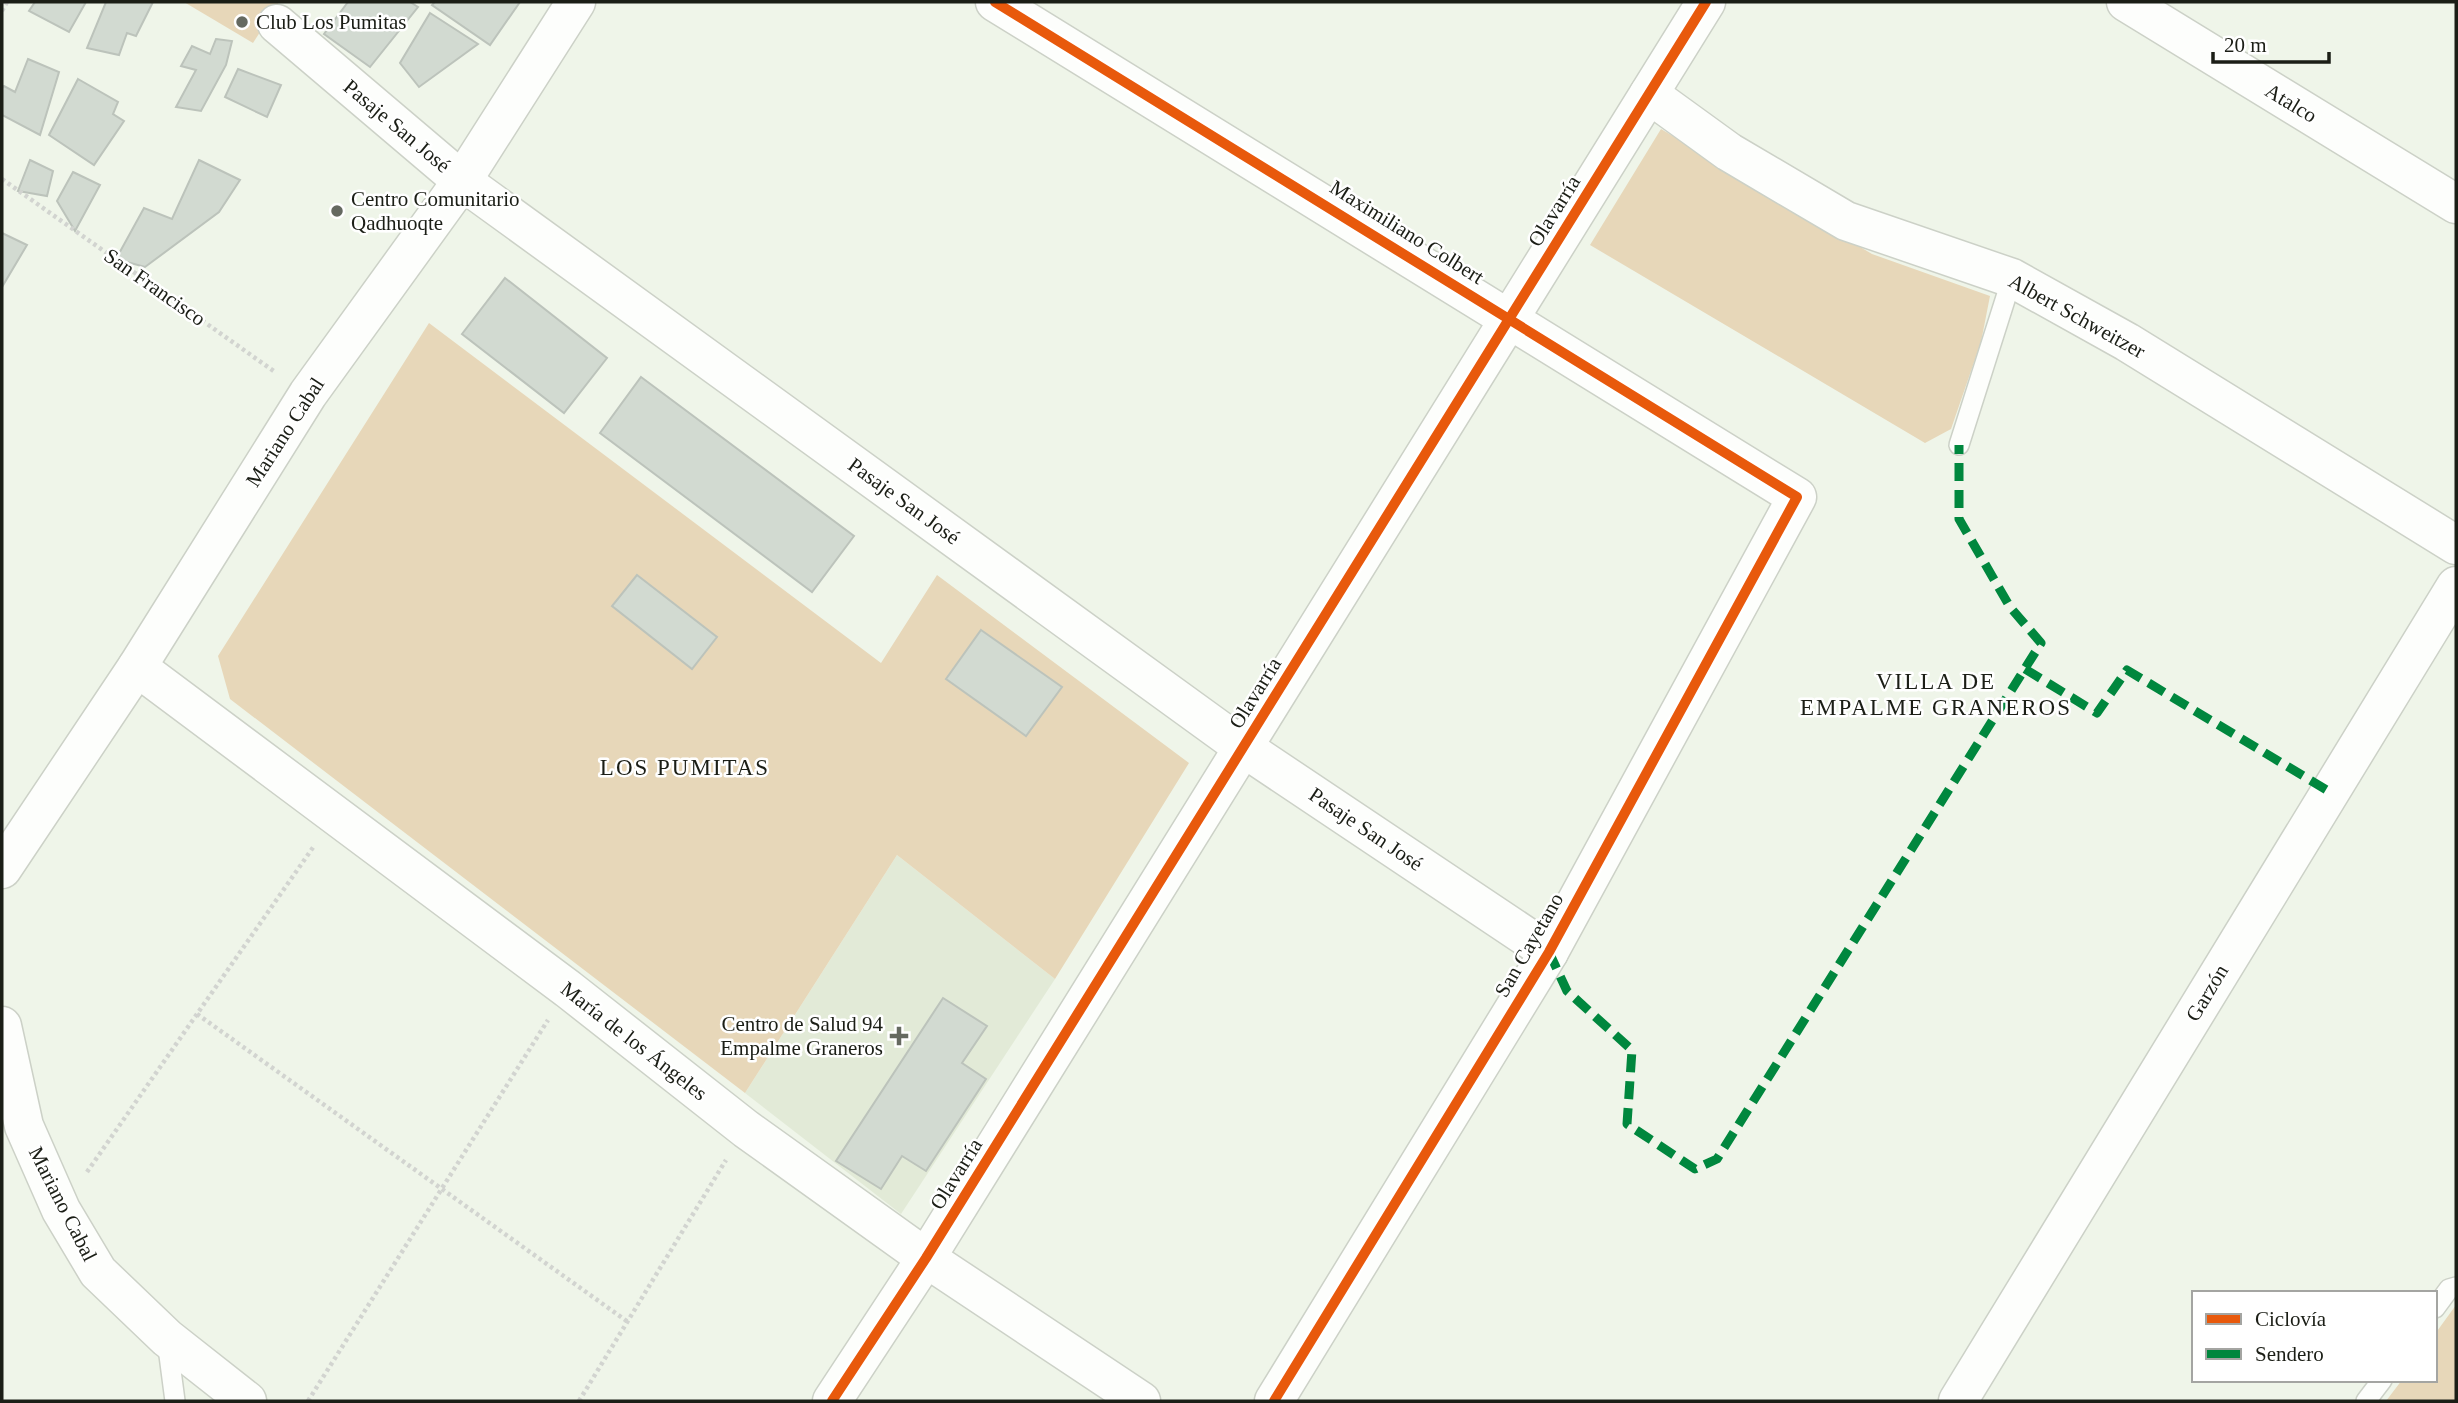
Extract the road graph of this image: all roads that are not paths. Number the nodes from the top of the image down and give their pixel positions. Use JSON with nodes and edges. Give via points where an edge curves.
{"nodes":[{"id":1,"x":576,"y":2,"type":"edge"},
{"id":2,"x":995,"y":2,"type":"edge"},
{"id":3,"x":1706,"y":2,"type":"edge"},
{"id":4,"x":2126,"y":2,"type":"edge"},
{"id":5,"x":277,"y":24,"type":"dead end"},
{"id":6,"x":1649,"y":94,"type":"junction"},
{"id":7,"x":462,"y":181,"type":"junction"},
{"id":8,"x":2456,"y":204,"type":"edge"},
{"id":9,"x":2012,"y":278,"type":"junction"},
{"id":10,"x":1510,"y":318,"type":"junction"},
{"id":11,"x":1959,"y":445,"type":"dead end"},
{"id":12,"x":1797,"y":497,"type":"joint"},
{"id":13,"x":2456,"y":545,"type":"edge"},
{"id":14,"x":2456,"y":586,"type":"edge"},
{"id":15,"x":137,"y":667,"type":"junction"},
{"id":16,"x":1244,"y":748,"type":"junction"},
{"id":17,"x":2,"y":869,"type":"edge"},
{"id":18,"x":1549,"y":953,"type":"junction"},
{"id":19,"x":2,"y":1026,"type":"edge"},
{"id":20,"x":926,"y":1258,"type":"junction"},
{"id":21,"x":2456,"y":1287,"type":"edge"},
{"id":22,"x":2437,"y":1305,"type":"edge"},
{"id":23,"x":167,"y":1338,"type":"junction"},
{"id":24,"x":2380,"y":1382,"type":"edge"},
{"id":25,"x":175,"y":1401,"type":"edge"},
{"id":26,"x":247,"y":1401,"type":"edge"},
{"id":27,"x":832,"y":1401,"type":"edge"},
{"id":28,"x":1141,"y":1401,"type":"edge"},
{"id":29,"x":1274,"y":1401,"type":"edge"},
{"id":30,"x":1958,"y":1401,"type":"edge"},
{"id":31,"x":2366,"y":1401,"type":"edge"}],
"edges":[{"from":1,"to":7,"type":"street","name":"Mariano Cabal"},
{"from":2,"to":10,"type":"street","name":"Maximiliano Colbert"},
{"from":3,"to":6,"type":"street","name":"Olavarría"},
{"from":4,"to":8,"type":"street","name":"Atalco"},
{"from":5,"to":7,"type":"street","name":"Pasaje San José"},
{"from":6,"to":9,"type":"street","name":"Albert Schweitzer","via":[[1729,152],[1846,221]]},
{"from":6,"to":10,"type":"street","name":"Olavarría"},
{"from":7,"to":15,"type":"street","name":"Mariano Cabal","via":[[308,394]]},
{"from":7,"to":16,"type":"street","name":"Pasaje San José"},
{"from":9,"to":11,"type":"lane"},
{"from":9,"to":13,"type":"street","name":"Albert Schweitzer","via":[[2127,342]]},
{"from":10,"to":12,"type":"street","name":"Maximiliano Colbert"},
{"from":10,"to":16,"type":"street","name":"Olavarría"},
{"from":12,"to":18,"type":"street","name":"San Cayetano"},
{"from":14,"to":30,"type":"street","name":"Garzón"},
{"from":15,"to":17,"type":"street","name":"Mariano Cabal"},
{"from":15,"to":20,"type":"street","name":"María de los Ángeles","via":[[568,989],[746,1129]]},
{"from":16,"to":18,"type":"street","name":"Pasaje San José"},
{"from":16,"to":20,"type":"street","name":"Olavarría"},
{"from":18,"to":29,"type":"street","name":"San Cayetano"},
{"from":19,"to":23,"type":"street","name":"Mariano Cabal","via":[[24,1126],[61,1210],[98,1272]]},
{"from":20,"to":27,"type":"street","name":"Olavarría"},
{"from":20,"to":28,"type":"street","name":"María de los Ángeles"},
{"from":21,"to":22,"type":"lane"},
{"from":23,"to":25,"type":"lane"},
{"from":23,"to":26,"type":"street","name":"Mariano Cabal"},
{"from":24,"to":31,"type":"lane"}]}
